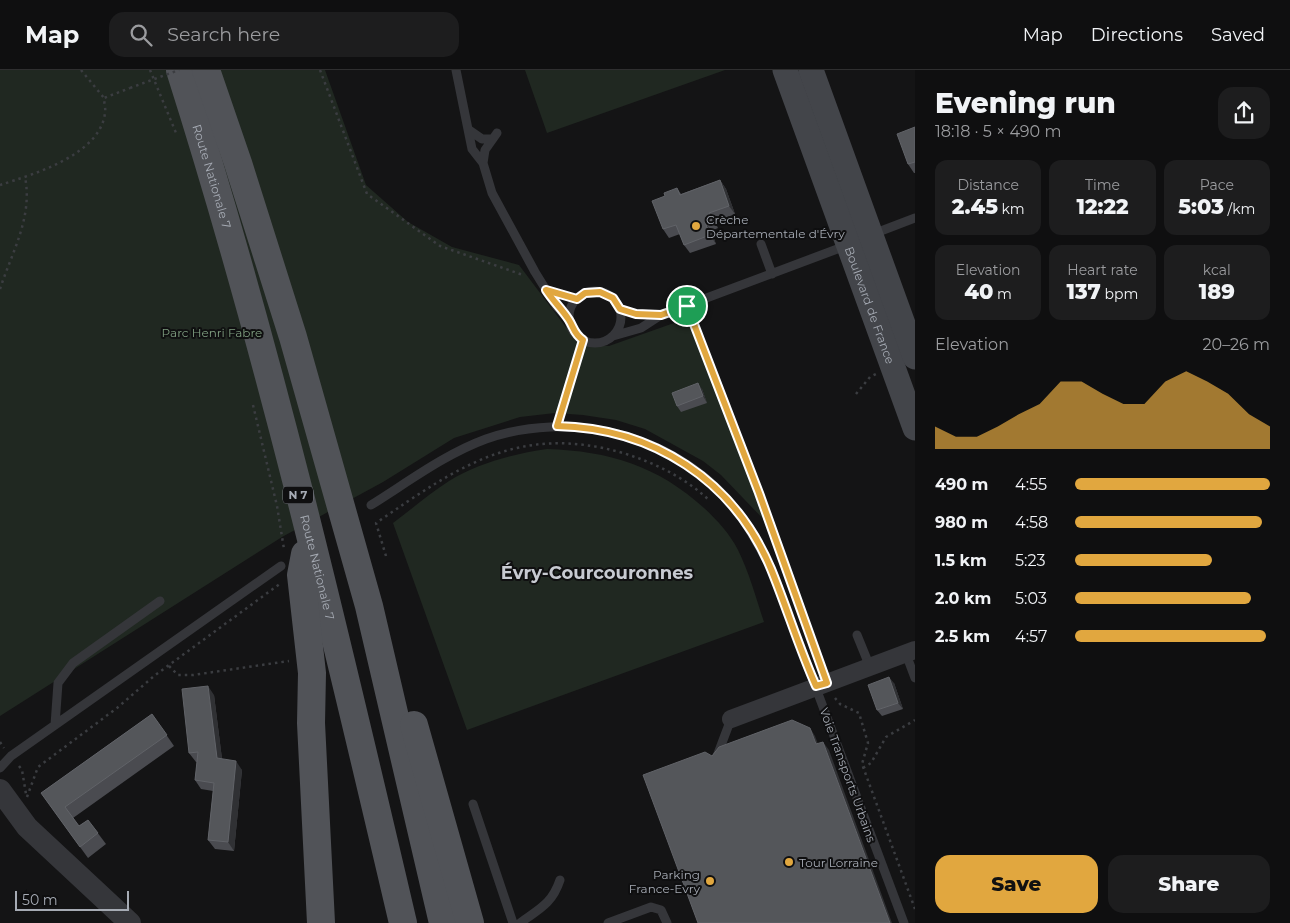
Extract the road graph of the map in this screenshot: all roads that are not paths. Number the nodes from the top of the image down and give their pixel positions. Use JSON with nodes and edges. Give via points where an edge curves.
{"nodes":[{"id":1,"x":180,"y":70,"type":"edge"},
{"id":2,"x":206,"y":70,"type":"edge"},
{"id":3,"x":456,"y":70,"type":"edge"},
{"id":4,"x":785,"y":70,"type":"edge"},
{"id":5,"x":811,"y":70,"type":"edge"},
{"id":6,"x":468,"y":130,"type":"junction"},
{"id":7,"x":483,"y":163,"type":"junction"},
{"id":8,"x":915,"y":218,"type":"edge"},
{"id":9,"x":859,"y":240,"type":"junction"},
{"id":10,"x":761,"y":244,"type":"dead end"},
{"id":11,"x":772,"y":274,"type":"junction"},
{"id":12,"x":546,"y":290,"type":"junction"},
{"id":13,"x":577,"y":299,"type":"junction"},
{"id":14,"x":620,"y":309,"type":"junction"},
{"id":15,"x":661,"y":315,"type":"junction"},
{"id":16,"x":570,"y":321,"type":"junction"},
{"id":17,"x":613,"y":336,"type":"junction"},
{"id":18,"x":915,"y":357,"type":"edge"},
{"id":19,"x":915,"y":428,"type":"edge"},
{"id":20,"x":371,"y":505,"type":"dead end"},
{"id":21,"x":308,"y":533,"type":"junction"},
{"id":22,"x":281,"y":566,"type":"dead end"},
{"id":23,"x":160,"y":602,"type":"dead end"},
{"id":24,"x":370,"y":606,"type":"junction"},
{"id":25,"x":857,"y":635,"type":"dead end"},
{"id":26,"x":910,"y":652,"type":"edge"},
{"id":27,"x":870,"y":667,"type":"junction"},
{"id":28,"x":915,"y":678,"type":"edge"},
{"id":29,"x":819,"y":695,"type":"junction"},
{"id":30,"x":732,"y":719,"type":"joint"},
{"id":31,"x":55,"y":725,"type":"junction"},
{"id":32,"x":716,"y":758,"type":"edge"},
{"id":33,"x":0,"y":768,"type":"edge"},
{"id":34,"x":6,"y":798,"type":"edge"},
{"id":35,"x":473,"y":804,"type":"dead end"},
{"id":36,"x":560,"y":880,"type":"dead end"},
{"id":37,"x":629,"y":919,"type":"edge"},
{"id":38,"x":666,"y":919,"type":"edge"},
{"id":39,"x":130,"y":923,"type":"edge"},
{"id":40,"x":320,"y":923,"type":"edge"},
{"id":41,"x":403,"y":923,"type":"edge"},
{"id":42,"x":443,"y":923,"type":"edge"},
{"id":43,"x":470,"y":923,"type":"edge"},
{"id":44,"x":514,"y":923,"type":"edge"},
{"id":45,"x":520,"y":923,"type":"edge"},
{"id":46,"x":608,"y":923,"type":"edge"},
{"id":47,"x":904,"y":923,"type":"edge"}],
"edges":[{"from":1,"to":21,"type":"main road","name":"Route Nationale 7","number":"N 7","via":[[228,224]]},
{"from":2,"to":24,"type":"main road","via":[[293,337]]},
{"from":3,"to":6,"type":"lane"},
{"from":4,"to":9,"type":"main road","name":"Boulevard de France"},
{"from":5,"to":9,"type":"main road","name":"Boulevard de France"},
{"from":6,"to":7,"type":"lane","via":[[472,149]]},
{"from":6,"to":7,"type":"lane","via":[[482,139],[495,136],[485,150]]},
{"from":7,"to":12,"type":"lane","via":[[492,193]]},
{"from":8,"to":9,"type":"lane"},
{"from":9,"to":11,"type":"lane"},
{"from":9,"to":18,"type":"main road","name":"Boulevard de France"},
{"from":9,"to":19,"type":"main road","name":"Boulevard de France"},
{"from":10,"to":11,"type":"lane"},
{"from":11,"to":15,"type":"lane"},
{"from":12,"to":13,"type":"lane"},
{"from":12,"to":16,"type":"lane"},
{"from":13,"to":14,"type":"lane","via":[[585,293],[600,292],[613,298]]},
{"from":13,"to":16,"type":"lane","via":[[570,310]]},
{"from":14,"to":15,"type":"lane","via":[[636,314]]},
{"from":14,"to":17,"type":"lane","via":[[620,325]]},
{"from":15,"to":17,"type":"lane","via":[[641,328]]},
{"from":16,"to":17,"type":"lane","via":[[583,340],[601,342]]},
{"from":20,"to":29,"type":"lane","name":"Voie Transports Urbains","via":[[457,452],[518,430],[584,426],[618,433],[654,447],[708,480],[747,525],[771,568]]},
{"from":21,"to":40,"type":"main road","via":[[302,575],[312,673],[311,723]]},
{"from":21,"to":41,"type":"main road","name":"Route Nationale 7","number":"N 7","via":[[353,705]]},
{"from":22,"to":31,"type":"lane"},
{"from":23,"to":31,"type":"lane","via":[[73,663],[58,683]]},
{"from":24,"to":42,"type":"main road"},
{"from":24,"to":43,"type":"main road","via":[[387,630]]},
{"from":25,"to":27,"type":"lane"},
{"from":26,"to":27,"type":"street"},
{"from":26,"to":28,"type":"lane"},
{"from":27,"to":29,"type":"street"},
{"from":29,"to":30,"type":"street"},
{"from":29,"to":47,"type":"lane","name":"Voie Transports Urbains"},
{"from":30,"to":32,"type":"lane"},
{"from":31,"to":33,"type":"lane","via":[[11,756]]},
{"from":34,"to":39,"type":"street","via":[[27,827]]},
{"from":35,"to":44,"type":"lane"},
{"from":36,"to":45,"type":"lane","via":[[549,902]]},
{"from":37,"to":38,"type":"lane","via":[[651,907],[658,908]]},
{"from":37,"to":46,"type":"lane"}]}
